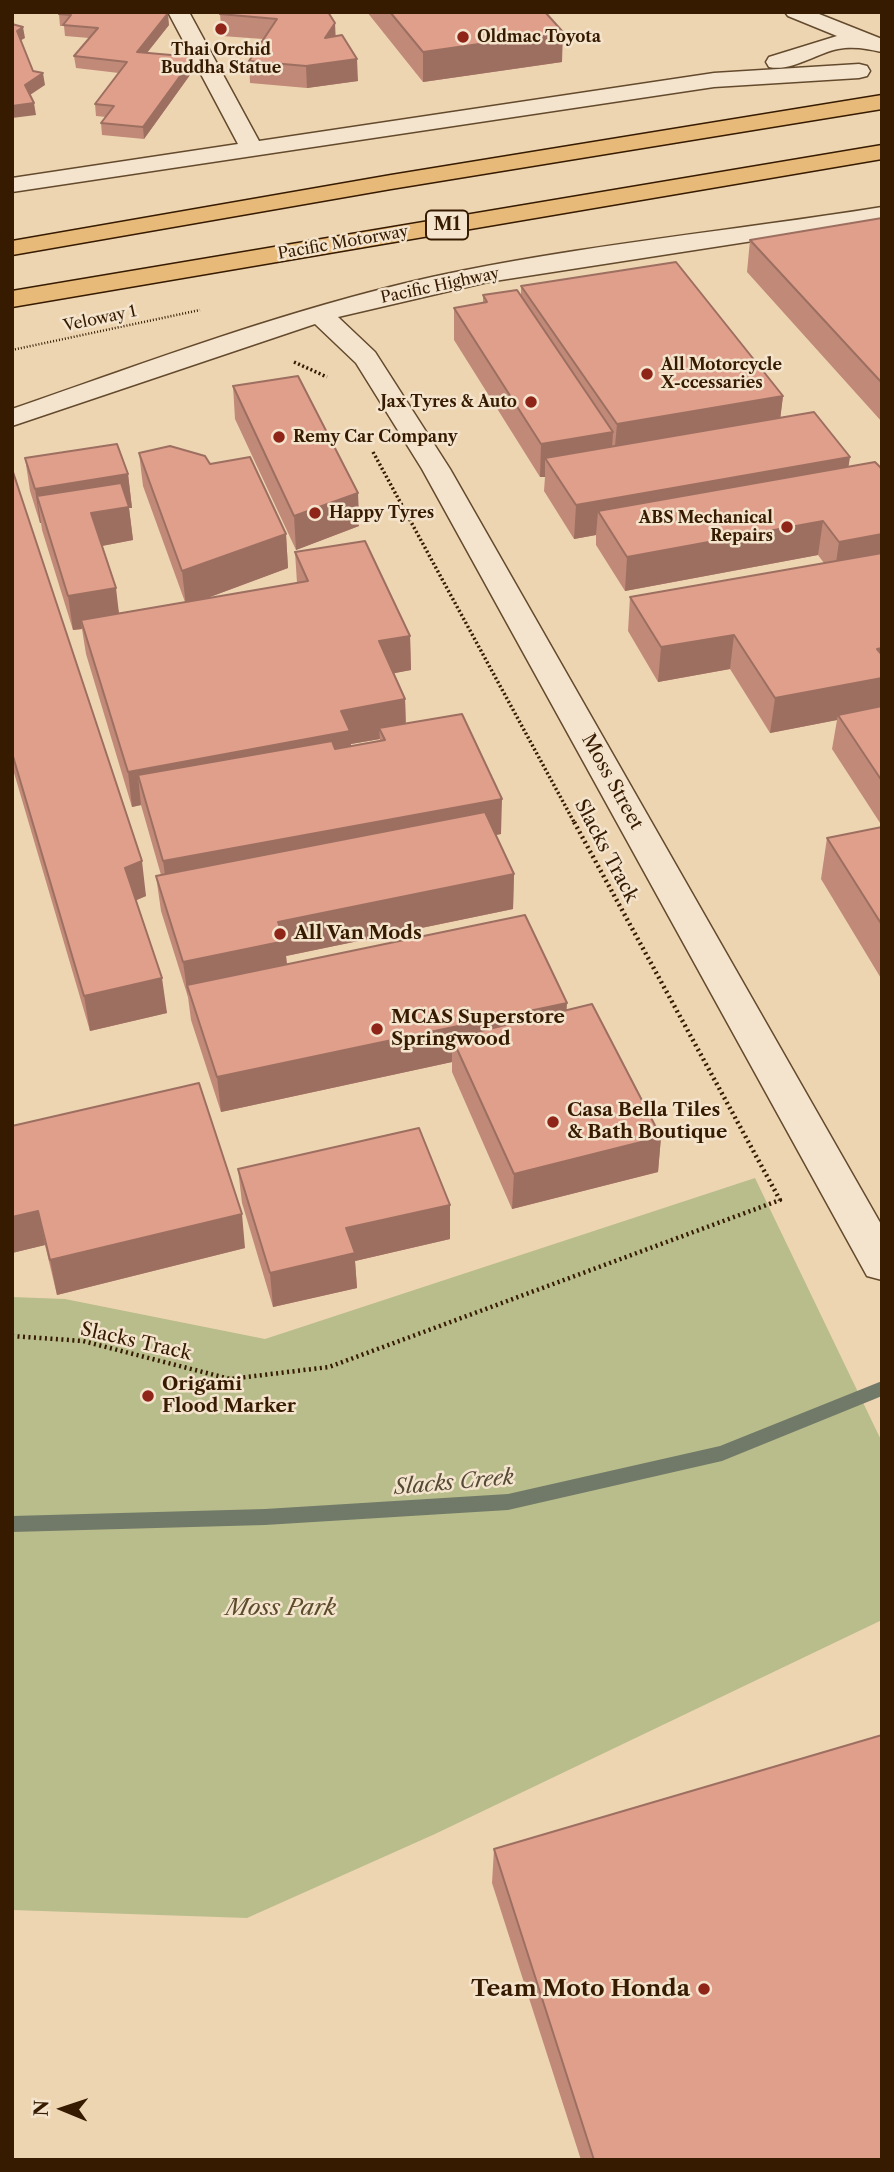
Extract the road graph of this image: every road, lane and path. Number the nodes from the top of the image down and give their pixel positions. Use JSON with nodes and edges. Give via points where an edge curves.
{"nodes":[{"id":1,"x":178,"y":12,"type":"edge"},
{"id":2,"x":784,"y":12,"type":"edge"},
{"id":3,"x":795,"y":12,"type":"edge"},
{"id":4,"x":876,"y":43,"type":"edge"},
{"id":5,"x":819,"y":49,"type":"junction"},
{"id":6,"x":882,"y":67,"type":"edge"},
{"id":7,"x":859,"y":71,"type":"junction"},
{"id":8,"x":714,"y":80,"type":"junction"},
{"id":9,"x":882,"y":102,"type":"edge"},
{"id":10,"x":251,"y":147,"type":"junction"},
{"id":11,"x":882,"y":152,"type":"edge"},
{"id":12,"x":12,"y":185,"type":"edge"},
{"id":13,"x":882,"y":214,"type":"edge"},
{"id":14,"x":12,"y":248,"type":"edge"},
{"id":15,"x":12,"y":299,"type":"edge"},
{"id":16,"x":192,"y":312,"type":"dead end"},
{"id":17,"x":321,"y":315,"type":"junction"},
{"id":18,"x":349,"y":342,"type":"junction"},
{"id":19,"x":12,"y":350,"type":"edge"},
{"id":20,"x":335,"y":381,"type":"dead end"},
{"id":21,"x":12,"y":418,"type":"edge"},
{"id":22,"x":367,"y":440,"type":"dead end"},
{"id":23,"x":881,"y":1263,"type":"edge"},
{"id":24,"x":12,"y":1336,"type":"edge"}],
"edges":[{"from":1,"to":10,"type":"street"},
{"from":2,"to":5,"type":"street","via":[[813,37]]},
{"from":3,"to":4,"type":"street"},
{"from":4,"to":5,"type":"street","via":[[836,41]]},
{"from":5,"to":7,"type":"street","via":[[817,56],[827,64]]},
{"from":5,"to":8,"type":"street"},
{"from":6,"to":7,"type":"street"},
{"from":7,"to":8,"type":"street"},
{"from":8,"to":10,"type":"street"},
{"from":9,"to":14,"type":"highway"},
{"from":10,"to":12,"type":"street"},
{"from":11,"to":15,"type":"highway","name":"Pacific Motorway","number":"M1"},
{"from":13,"to":17,"type":"street","name":"Pacific Highway","via":[[497,273]]},
{"from":16,"to":19,"type":"path","name":"Veloway 1"},
{"from":17,"to":18,"type":"street","name":"Moss Street"},
{"from":17,"to":21,"type":"street","name":"Pacific Highway"},
{"from":18,"to":20,"type":"path","via":[[292,362]]},
{"from":18,"to":23,"type":"street","name":"Moss Street","via":[[366,358],[436,469]]},
{"from":22,"to":24,"type":"path","name":"Slacks Track","via":[[780,1200],[329,1367],[230,1379],[83,1341]]}]}
